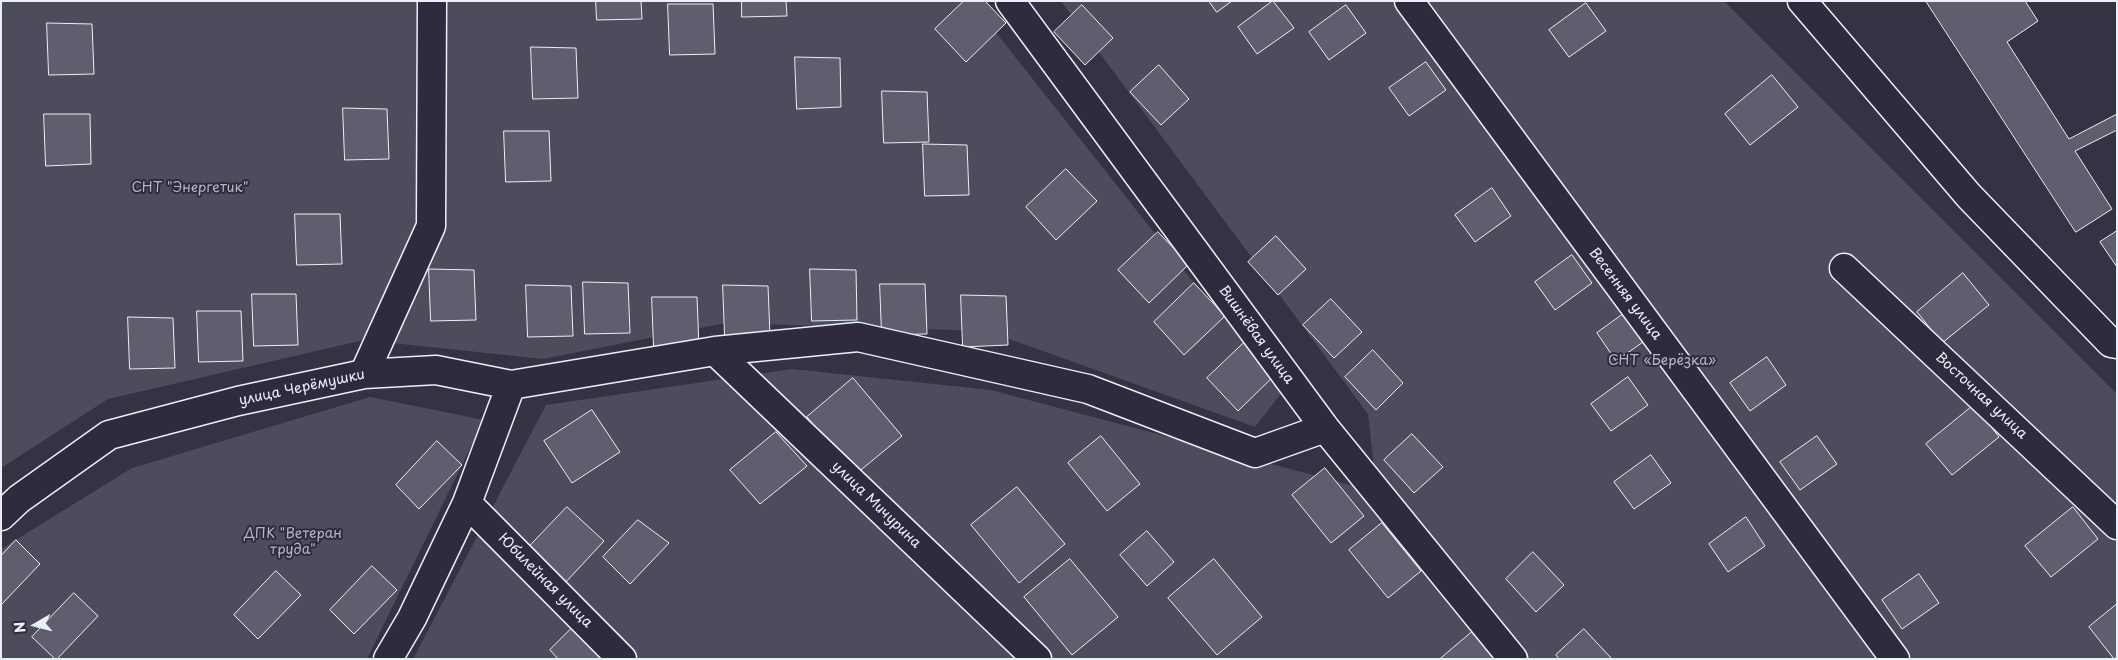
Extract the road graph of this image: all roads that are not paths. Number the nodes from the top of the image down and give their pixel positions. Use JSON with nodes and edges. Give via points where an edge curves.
{"nodes":[{"id":1,"x":432,"y":1,"type":"edge"},
{"id":2,"x":1010,"y":1,"type":"edge"},
{"id":3,"x":1409,"y":1,"type":"edge"},
{"id":4,"x":1802,"y":1,"type":"edge"},
{"id":5,"x":1844,"y":268,"type":"dead end"},
{"id":6,"x":2117,"y":344,"type":"edge"},
{"id":7,"x":715,"y":351,"type":"junction"},
{"id":8,"x":364,"y":374,"type":"junction"},
{"id":9,"x":511,"y":385,"type":"junction"},
{"id":10,"x":1325,"y":428,"type":"junction"},
{"id":11,"x":467,"y":503,"type":"junction"},
{"id":12,"x":1,"y":516,"type":"edge"},
{"id":13,"x":2117,"y":525,"type":"edge"},
{"id":14,"x":388,"y":659,"type":"edge"},
{"id":15,"x":622,"y":659,"type":"edge"},
{"id":16,"x":1037,"y":659,"type":"edge"},
{"id":17,"x":1513,"y":659,"type":"edge"},
{"id":18,"x":1896,"y":659,"type":"edge"}],
"edges":[{"from":1,"to":8,"type":"street","via":[[431,226]]},
{"from":2,"to":10,"type":"street","name":"Вишнёвая улица"},
{"from":3,"to":18,"type":"street","name":"Весенняя улица"},
{"from":4,"to":6,"type":"street","via":[[1970,196],[2111,343]]},
{"from":5,"to":13,"type":"street","name":"Восточная улица"},
{"from":7,"to":9,"type":"street"},
{"from":7,"to":10,"type":"street","via":[[858,337],[1088,389],[1254,453]]},
{"from":7,"to":16,"type":"street","name":"улица Мичурина"},
{"from":8,"to":9,"type":"street","name":"улица Черёмушки","via":[[436,370]]},
{"from":8,"to":12,"type":"street","name":"улица Черёмушки","via":[[238,401],[109,435],[19,499]]},
{"from":9,"to":11,"type":"street"},
{"from":10,"to":17,"type":"street","name":"Вишнёвая улица"},
{"from":11,"to":14,"type":"street","via":[[412,618]]},
{"from":11,"to":15,"type":"street","name":"Юбилейная улица"}]}
